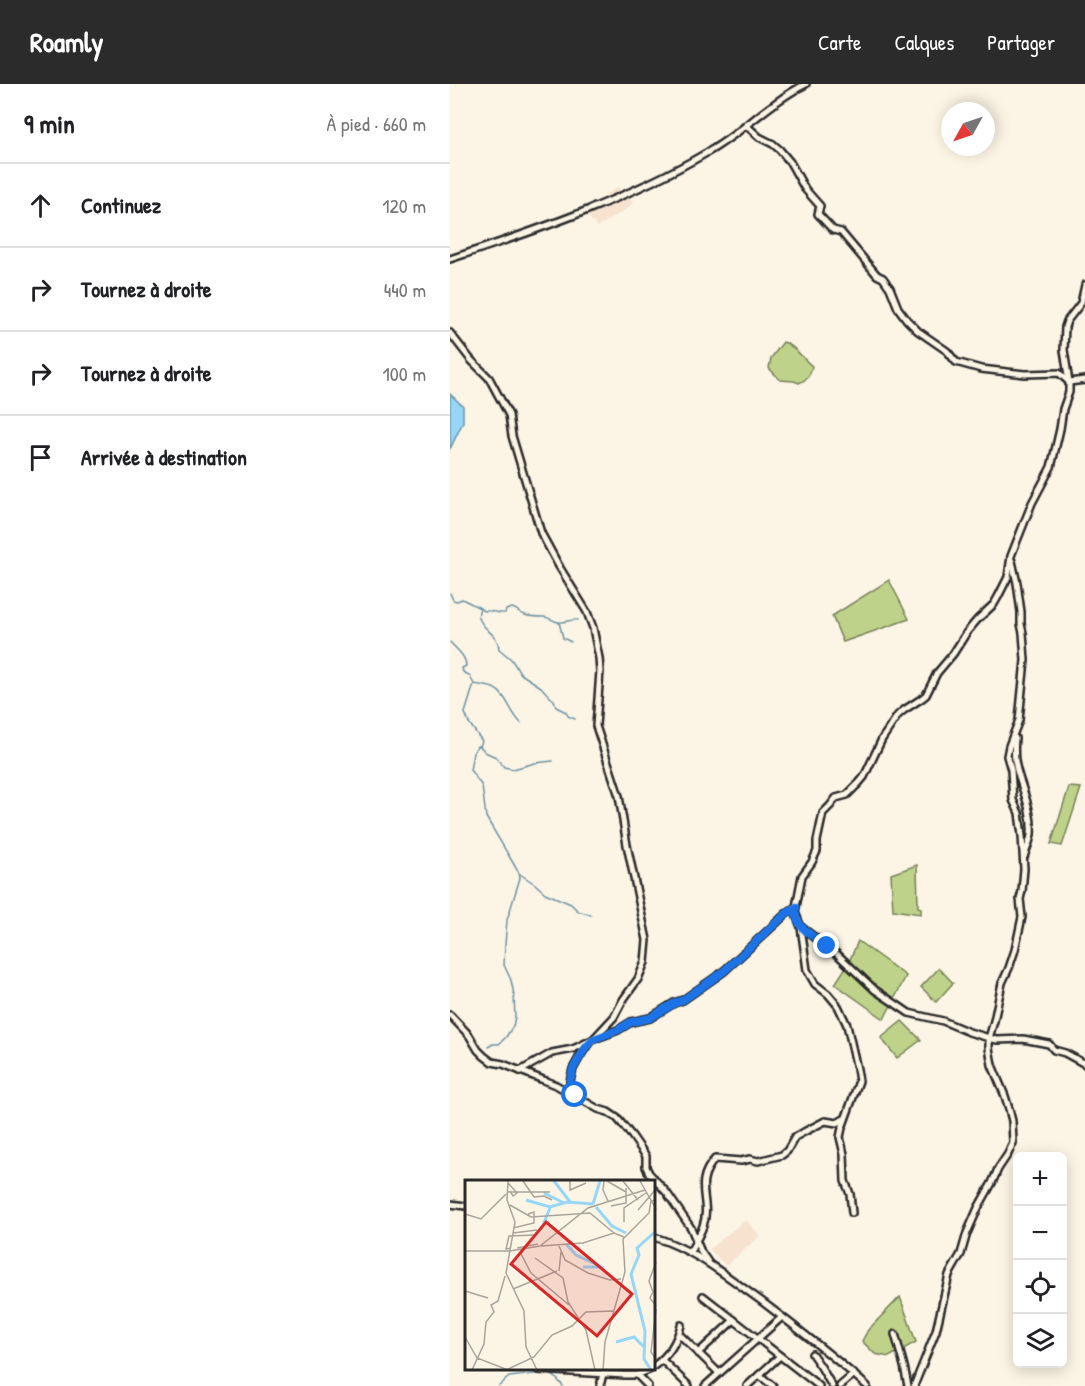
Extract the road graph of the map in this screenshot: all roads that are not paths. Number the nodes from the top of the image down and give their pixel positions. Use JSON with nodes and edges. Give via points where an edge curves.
{"nodes":[{"id":1,"x":806,"y":84,"type":"edge"},
{"id":2,"x":746,"y":125,"type":"junction"},
{"id":3,"x":450,"y":259,"type":"edge"},
{"id":4,"x":1085,"y":285,"type":"edge"},
{"id":5,"x":450,"y":333,"type":"edge"},
{"id":6,"x":1085,"y":380,"type":"edge"},
{"id":7,"x":1069,"y":382,"type":"junction"},
{"id":8,"x":1011,"y":556,"type":"junction"},
{"id":9,"x":1015,"y":733,"type":"junction"},
{"id":10,"x":1023,"y":860,"type":"junction"},
{"id":11,"x":796,"y":907,"type":"junction"},
{"id":12,"x":801,"y":927,"type":"junction"},
{"id":13,"x":450,"y":1015,"type":"edge"},
{"id":14,"x":989,"y":1038,"type":"junction"},
{"id":15,"x":594,"y":1039,"type":"junction"},
{"id":16,"x":1085,"y":1064,"type":"edge"},
{"id":17,"x":519,"y":1071,"type":"junction"},
{"id":18,"x":572,"y":1093,"type":"junction"},
{"id":19,"x":845,"y":1118,"type":"junction"},
{"id":20,"x":655,"y":1180,"type":"edge"},
{"id":21,"x":656,"y":1181,"type":"edge"},
{"id":22,"x":450,"y":1204,"type":"edge"},
{"id":23,"x":465,"y":1206,"type":"edge"},
{"id":24,"x":852,"y":1213,"type":"dead end"},
{"id":25,"x":656,"y":1239,"type":"edge"},
{"id":26,"x":696,"y":1239,"type":"junction"},
{"id":27,"x":690,"y":1252,"type":"junction"},
{"id":28,"x":708,"y":1262,"type":"junction"},
{"id":29,"x":703,"y":1296,"type":"dead end"},
{"id":30,"x":782,"y":1317,"type":"junction"},
{"id":31,"x":734,"y":1320,"type":"junction"},
{"id":32,"x":681,"y":1325,"type":"dead end"},
{"id":33,"x":679,"y":1334,"type":"junction"},
{"id":34,"x":896,"y":1334,"type":"dead end"},
{"id":35,"x":758,"y":1338,"type":"junction"},
{"id":36,"x":698,"y":1353,"type":"junction"},
{"id":37,"x":812,"y":1354,"type":"dead end"},
{"id":38,"x":780,"y":1356,"type":"junction"},
{"id":39,"x":662,"y":1360,"type":"junction"},
{"id":40,"x":656,"y":1364,"type":"edge"},
{"id":41,"x":571,"y":1371,"type":"edge"},
{"id":42,"x":646,"y":1371,"type":"edge"},
{"id":43,"x":604,"y":1372,"type":"edge"},
{"id":44,"x":720,"y":1373,"type":"junction"},
{"id":45,"x":854,"y":1374,"type":"junction"},
{"id":46,"x":636,"y":1375,"type":"junction"},
{"id":47,"x":759,"y":1376,"type":"junction"},
{"id":48,"x":846,"y":1381,"type":"junction"},
{"id":49,"x":600,"y":1386,"type":"edge"},
{"id":50,"x":648,"y":1386,"type":"edge"},
{"id":51,"x":689,"y":1386,"type":"edge"},
{"id":52,"x":705,"y":1386,"type":"edge"},
{"id":53,"x":747,"y":1386,"type":"edge"},
{"id":54,"x":773,"y":1386,"type":"edge"},
{"id":55,"x":819,"y":1386,"type":"edge"},
{"id":56,"x":832,"y":1386,"type":"edge"},
{"id":57,"x":840,"y":1386,"type":"edge"},
{"id":58,"x":851,"y":1386,"type":"edge"},
{"id":59,"x":867,"y":1386,"type":"edge"},
{"id":60,"x":908,"y":1386,"type":"edge"},
{"id":61,"x":914,"y":1386,"type":"edge"}],
"edges":[{"from":1,"to":2,"type":"street"},
{"from":2,"to":3,"type":"street","via":[[708,152],[608,202]]},
{"from":2,"to":7,"type":"street","via":[[780,150],[820,206],[818,214],[833,230],[842,232],[883,278],[906,320],[953,360],[981,369],[1059,373]]},
{"from":4,"to":7,"type":"street","via":[[1081,303],[1065,327]]},
{"from":5,"to":15,"type":"street","via":[[489,378],[509,415],[541,533],[587,612],[595,638],[600,671],[596,726],[619,796],[647,940],[645,962],[638,978],[614,1017]]},
{"from":6,"to":7,"type":"street"},
{"from":7,"to":8,"type":"street","via":[[1051,467]]},
{"from":8,"to":9,"type":"street","via":[[1025,660]]},
{"from":8,"to":11,"type":"street","via":[[1008,577],[994,604],[967,632],[926,695],[898,715],[860,783],[847,795],[836,798],[823,813],[817,851],[802,876]]},
{"from":9,"to":10,"type":"street","via":[[1007,756],[1019,813]]},
{"from":9,"to":10,"type":"street","via":[[1017,770],[1031,826]]},
{"from":10,"to":14,"type":"street","via":[[1019,937],[1002,983]]},
{"from":11,"to":12,"type":"street"},
{"from":11,"to":15,"type":"street","via":[[723,972],[683,1000],[650,1018]]},
{"from":12,"to":14,"type":"street","via":[[897,1006]]},
{"from":12,"to":19,"type":"street","via":[[807,970],[815,984],[838,1006],[851,1042],[859,1081]]},
{"from":13,"to":17,"type":"street","via":[[484,1056]]},
{"from":14,"to":16,"type":"street","via":[[1049,1044]]},
{"from":14,"to":61,"type":"street","via":[[992,1065],[1012,1121],[1013,1143],[978,1208],[949,1275],[936,1331]]},
{"from":15,"to":17,"type":"street","via":[[552,1053]]},
{"from":15,"to":18,"type":"street","via":[[573,1069]]},
{"from":17,"to":18,"type":"street"},
{"from":18,"to":20,"type":"street","via":[[617,1119],[646,1156],[646,1167]]},
{"from":19,"to":24,"type":"street","via":[[840,1137]]},
{"from":19,"to":26,"type":"street","via":[[837,1123],[825,1121],[795,1137],[782,1155],[758,1161],[716,1159],[703,1181],[705,1211]]},
{"from":21,"to":26,"type":"street"},
{"from":22,"to":23,"type":"street"},
{"from":25,"to":27,"type":"street"},
{"from":26,"to":27,"type":"street"},
{"from":26,"to":28,"type":"street"},
{"from":27,"to":28,"type":"street"},
{"from":28,"to":30,"type":"street"},
{"from":29,"to":31,"type":"street"},
{"from":30,"to":35,"type":"street"},
{"from":30,"to":45,"type":"street"},
{"from":31,"to":35,"type":"street"},
{"from":31,"to":36,"type":"street"},
{"from":32,"to":33,"type":"street"},
{"from":33,"to":36,"type":"street"},
{"from":33,"to":39,"type":"street"},
{"from":34,"to":60,"type":"street"},
{"from":35,"to":38,"type":"street"},
{"from":35,"to":44,"type":"street"},
{"from":36,"to":44,"type":"street"},
{"from":37,"to":56,"type":"street"},
{"from":38,"to":47,"type":"street"},
{"from":38,"to":55,"type":"street"},
{"from":39,"to":40,"type":"street"},
{"from":39,"to":51,"type":"street"},
{"from":41,"to":43,"type":"street"},
{"from":42,"to":46,"type":"street"},
{"from":43,"to":46,"type":"street"},
{"from":43,"to":49,"type":"street"},
{"from":44,"to":52,"type":"street"},
{"from":45,"to":48,"type":"street"},
{"from":45,"to":59,"type":"street"},
{"from":46,"to":50,"type":"street"},
{"from":47,"to":53,"type":"street"},
{"from":47,"to":54,"type":"street"},
{"from":48,"to":57,"type":"street"},
{"from":48,"to":58,"type":"street"}]}
